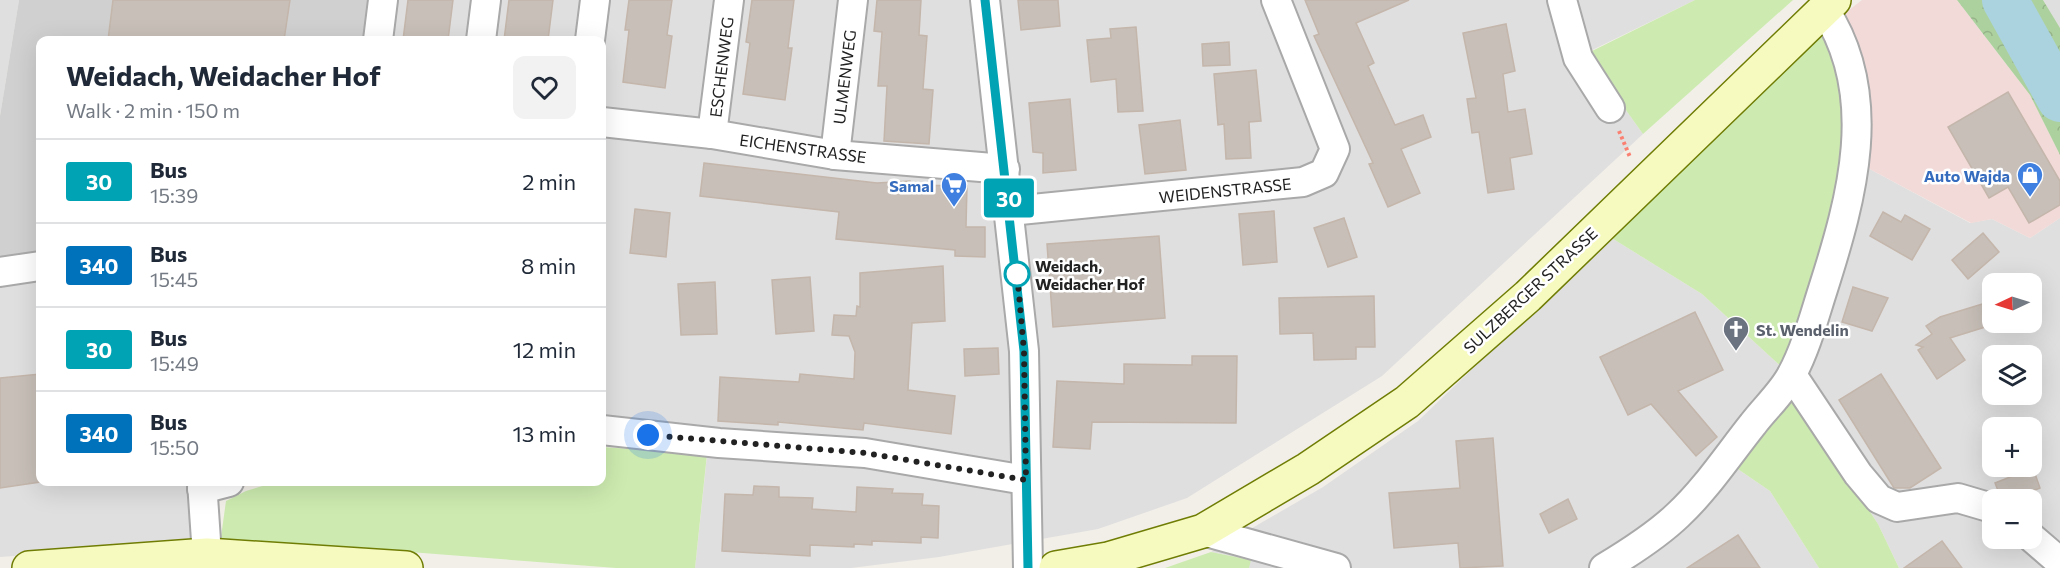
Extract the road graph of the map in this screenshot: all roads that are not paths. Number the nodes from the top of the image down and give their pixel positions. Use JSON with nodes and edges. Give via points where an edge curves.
{"nodes":[{"id":1,"x":383,"y":0,"type":"edge"},
{"id":2,"x":486,"y":0,"type":"edge"},
{"id":3,"x":595,"y":0,"type":"edge"},
{"id":4,"x":729,"y":0,"type":"edge"},
{"id":5,"x":853,"y":0,"type":"edge"},
{"id":6,"x":985,"y":0,"type":"edge"},
{"id":7,"x":1275,"y":0,"type":"edge"},
{"id":8,"x":1562,"y":0,"type":"edge"},
{"id":9,"x":1829,"y":4,"type":"edge"},
{"id":10,"x":378,"y":36,"type":"edge"},
{"id":11,"x":482,"y":36,"type":"edge"},
{"id":12,"x":590,"y":36,"type":"edge"},
{"id":13,"x":1610,"y":108,"type":"road end"},
{"id":14,"x":606,"y":122,"type":"edge"},
{"id":15,"x":712,"y":134,"type":"junction"},
{"id":16,"x":835,"y":155,"type":"junction"},
{"id":17,"x":1005,"y":169,"type":"junction"},
{"id":18,"x":1011,"y":211,"type":"junction"},
{"id":19,"x":36,"y":267,"type":"edge"},
{"id":20,"x":0,"y":272,"type":"edge"},
{"id":21,"x":1792,"y":375,"type":"junction"},
{"id":22,"x":606,"y":430,"type":"edge"},
{"id":23,"x":1026,"y":480,"type":"junction"},
{"id":24,"x":202,"y":486,"type":"edge"},
{"id":25,"x":1982,"y":505,"type":"edge"},
{"id":26,"x":1203,"y":531,"type":"junction"},
{"id":27,"x":2042,"y":546,"type":"edge"},
{"id":28,"x":207,"y":555,"type":"junction"},
{"id":29,"x":2060,"y":562,"type":"edge"},
{"id":30,"x":29,"y":568,"type":"edge"},
{"id":31,"x":406,"y":568,"type":"edge"},
{"id":32,"x":1028,"y":568,"type":"edge"},
{"id":33,"x":1056,"y":568,"type":"edge"},
{"id":34,"x":1336,"y":568,"type":"edge"},
{"id":35,"x":1604,"y":568,"type":"edge"}],
"edges":[{"from":1,"to":10,"type":"street"},
{"from":2,"to":11,"type":"street"},
{"from":3,"to":12,"type":"street"},
{"from":4,"to":15,"type":"street","name":"ESCHENWEG"},
{"from":5,"to":16,"type":"street","name":"ULMENWEG"},
{"from":6,"to":17,"type":"street"},
{"from":7,"to":18,"type":"street","name":"WEIDENSTRASSE","via":[[1335,149],[1324,173],[1303,182]]},
{"from":8,"to":13,"type":"street","via":[[1578,58]]},
{"from":9,"to":21,"type":"street","name":"SULZBERGER STRASSE","via":[[1855,84],[1857,129],[1844,224]]},
{"from":9,"to":26,"type":"street","name":"SULZBERGER STRASSE","via":[[1528,296],[1407,402],[1308,469]]},
{"from":14,"to":15,"type":"street","name":"EICHENSTRASSE"},
{"from":15,"to":16,"type":"street","name":"EICHENSTRASSE"},
{"from":16,"to":17,"type":"street","name":"EICHENSTRASSE"},
{"from":17,"to":18,"type":"street"},
{"from":18,"to":23,"type":"street","via":[[1024,351]]},
{"from":19,"to":20,"type":"street"},
{"from":21,"to":25,"type":"street","via":[[1879,500],[1897,507],[1958,498]]},
{"from":21,"to":35,"type":"street","name":"SULZBERGER STRASSE","via":[[1678,515]]},
{"from":22,"to":23,"type":"street","via":[[865,453]]},
{"from":23,"to":32,"type":"street"},
{"from":24,"to":28,"type":"street"},
{"from":26,"to":33,"type":"street","name":"SULZBERGER STRASSE","via":[[1108,559]]},
{"from":26,"to":34,"type":"street"},
{"from":27,"to":29,"type":"street"},
{"from":28,"to":30,"type":"street"},
{"from":28,"to":31,"type":"street"}]}
